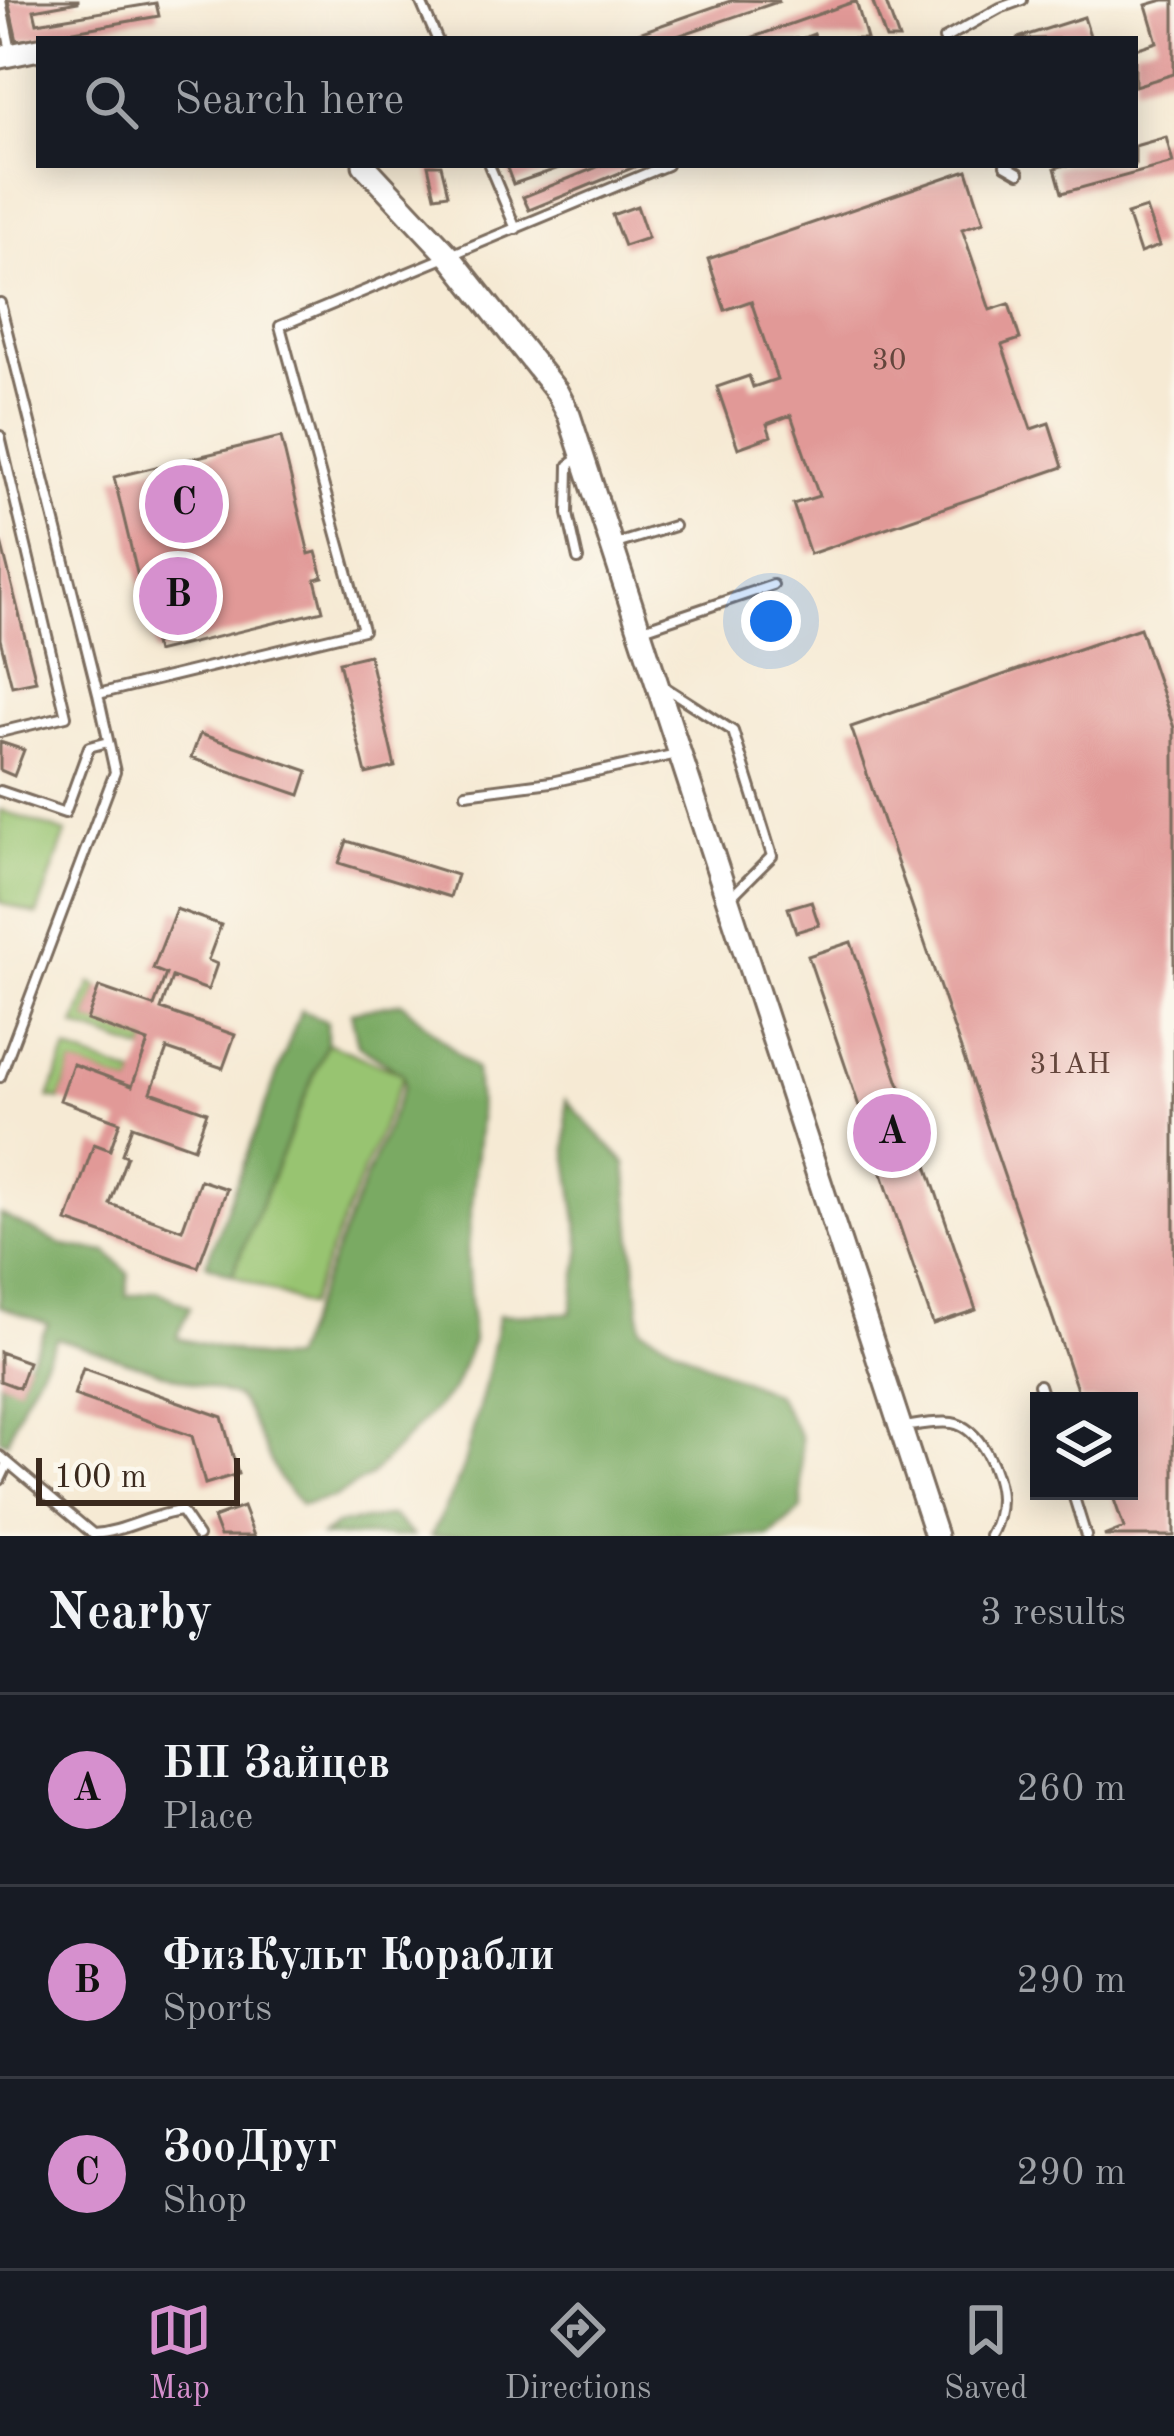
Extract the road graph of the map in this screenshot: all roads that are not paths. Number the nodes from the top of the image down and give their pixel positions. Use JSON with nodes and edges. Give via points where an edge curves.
{"nodes":[{"id":1,"x":1,"y":0,"type":"edge"},
{"id":2,"x":421,"y":0,"type":"edge"},
{"id":3,"x":1022,"y":0,"type":"edge"},
{"id":4,"x":999,"y":4,"type":"edge"},
{"id":5,"x":436,"y":36,"type":"edge"},
{"id":6,"x":949,"y":36,"type":"edge"},
{"id":7,"x":36,"y":51,"type":"edge"},
{"id":8,"x":6,"y":56,"type":"edge"},
{"id":9,"x":367,"y":168,"type":"edge"},
{"id":10,"x":490,"y":168,"type":"edge"},
{"id":11,"x":660,"y":168,"type":"edge"},
{"id":12,"x":1010,"y":168,"type":"edge"},
{"id":13,"x":1019,"y":173,"type":"dead end"},
{"id":14,"x":516,"y":229,"type":"junction"},
{"id":15,"x":450,"y":256,"type":"junction"},
{"id":16,"x":0,"y":302,"type":"edge"},
{"id":17,"x":0,"y":436,"type":"edge"},
{"id":18,"x":582,"y":456,"type":"junction"},
{"id":19,"x":674,"y":526,"type":"dead end"},
{"id":20,"x":610,"y":546,"type":"junction"},
{"id":21,"x":578,"y":559,"type":"dead end"},
{"id":22,"x":772,"y":585,"type":"dead end"},
{"id":23,"x":638,"y":631,"type":"junction"},
{"id":24,"x":655,"y":681,"type":"junction"},
{"id":25,"x":98,"y":694,"type":"junction"},
{"id":26,"x":0,"y":732,"type":"edge"},
{"id":27,"x":108,"y":742,"type":"junction"},
{"id":28,"x":679,"y":754,"type":"junction"},
{"id":29,"x":0,"y":791,"type":"edge"},
{"id":30,"x":466,"y":793,"type":"dead end"},
{"id":31,"x":728,"y":899,"type":"junction"},
{"id":32,"x":0,"y":1076,"type":"edge"},
{"id":33,"x":1039,"y":1385,"type":"dead end"},
{"id":34,"x":1041,"y":1392,"type":"edge"},
{"id":35,"x":901,"y":1427,"type":"junction"},
{"id":36,"x":4,"y":1460,"type":"edge"},
{"id":37,"x":0,"y":1480,"type":"edge"},
{"id":38,"x":1075,"y":1500,"type":"edge"},
{"id":39,"x":198,"y":1536,"type":"edge"},
{"id":40,"x":936,"y":1536,"type":"edge"},
{"id":41,"x":990,"y":1536,"type":"edge"},
{"id":42,"x":1085,"y":1536,"type":"edge"}],
"edges":[{"from":1,"to":8,"type":"lane"},
{"from":2,"to":5,"type":"lane"},
{"from":3,"to":4,"type":"lane"},
{"from":4,"to":6,"type":"lane"},
{"from":7,"to":8,"type":"street"},
{"from":9,"to":15,"type":"street"},
{"from":10,"to":14,"type":"lane"},
{"from":11,"to":14,"type":"lane"},
{"from":12,"to":13,"type":"lane"},
{"from":14,"to":15,"type":"lane"},
{"from":15,"to":18,"type":"street","via":[[557,392]]},
{"from":15,"to":25,"type":"lane","via":[[280,326],[363,630]]},
{"from":16,"to":25,"type":"lane"},
{"from":17,"to":26,"type":"lane","via":[[66,716]]},
{"from":18,"to":20,"type":"street"},
{"from":18,"to":21,"type":"lane","via":[[569,465]]},
{"from":19,"to":20,"type":"lane"},
{"from":20,"to":23,"type":"street"},
{"from":22,"to":23,"type":"lane"},
{"from":23,"to":24,"type":"street"},
{"from":24,"to":28,"type":"street"},
{"from":24,"to":31,"type":"lane","via":[[733,731],[772,856]]},
{"from":25,"to":27,"type":"lane"},
{"from":27,"to":29,"type":"lane","via":[[89,747],[65,813]]},
{"from":27,"to":32,"type":"lane","via":[[115,772]]},
{"from":28,"to":30,"type":"lane"},
{"from":28,"to":31,"type":"street"},
{"from":31,"to":35,"type":"street"},
{"from":33,"to":34,"type":"lane"},
{"from":35,"to":40,"type":"street"},
{"from":35,"to":41,"type":"lane","via":[[953,1423],[973,1432],[1000,1495]]},
{"from":36,"to":37,"type":"lane"},
{"from":36,"to":39,"type":"lane","via":[[93,1534],[182,1511]]},
{"from":38,"to":42,"type":"lane"}]}
